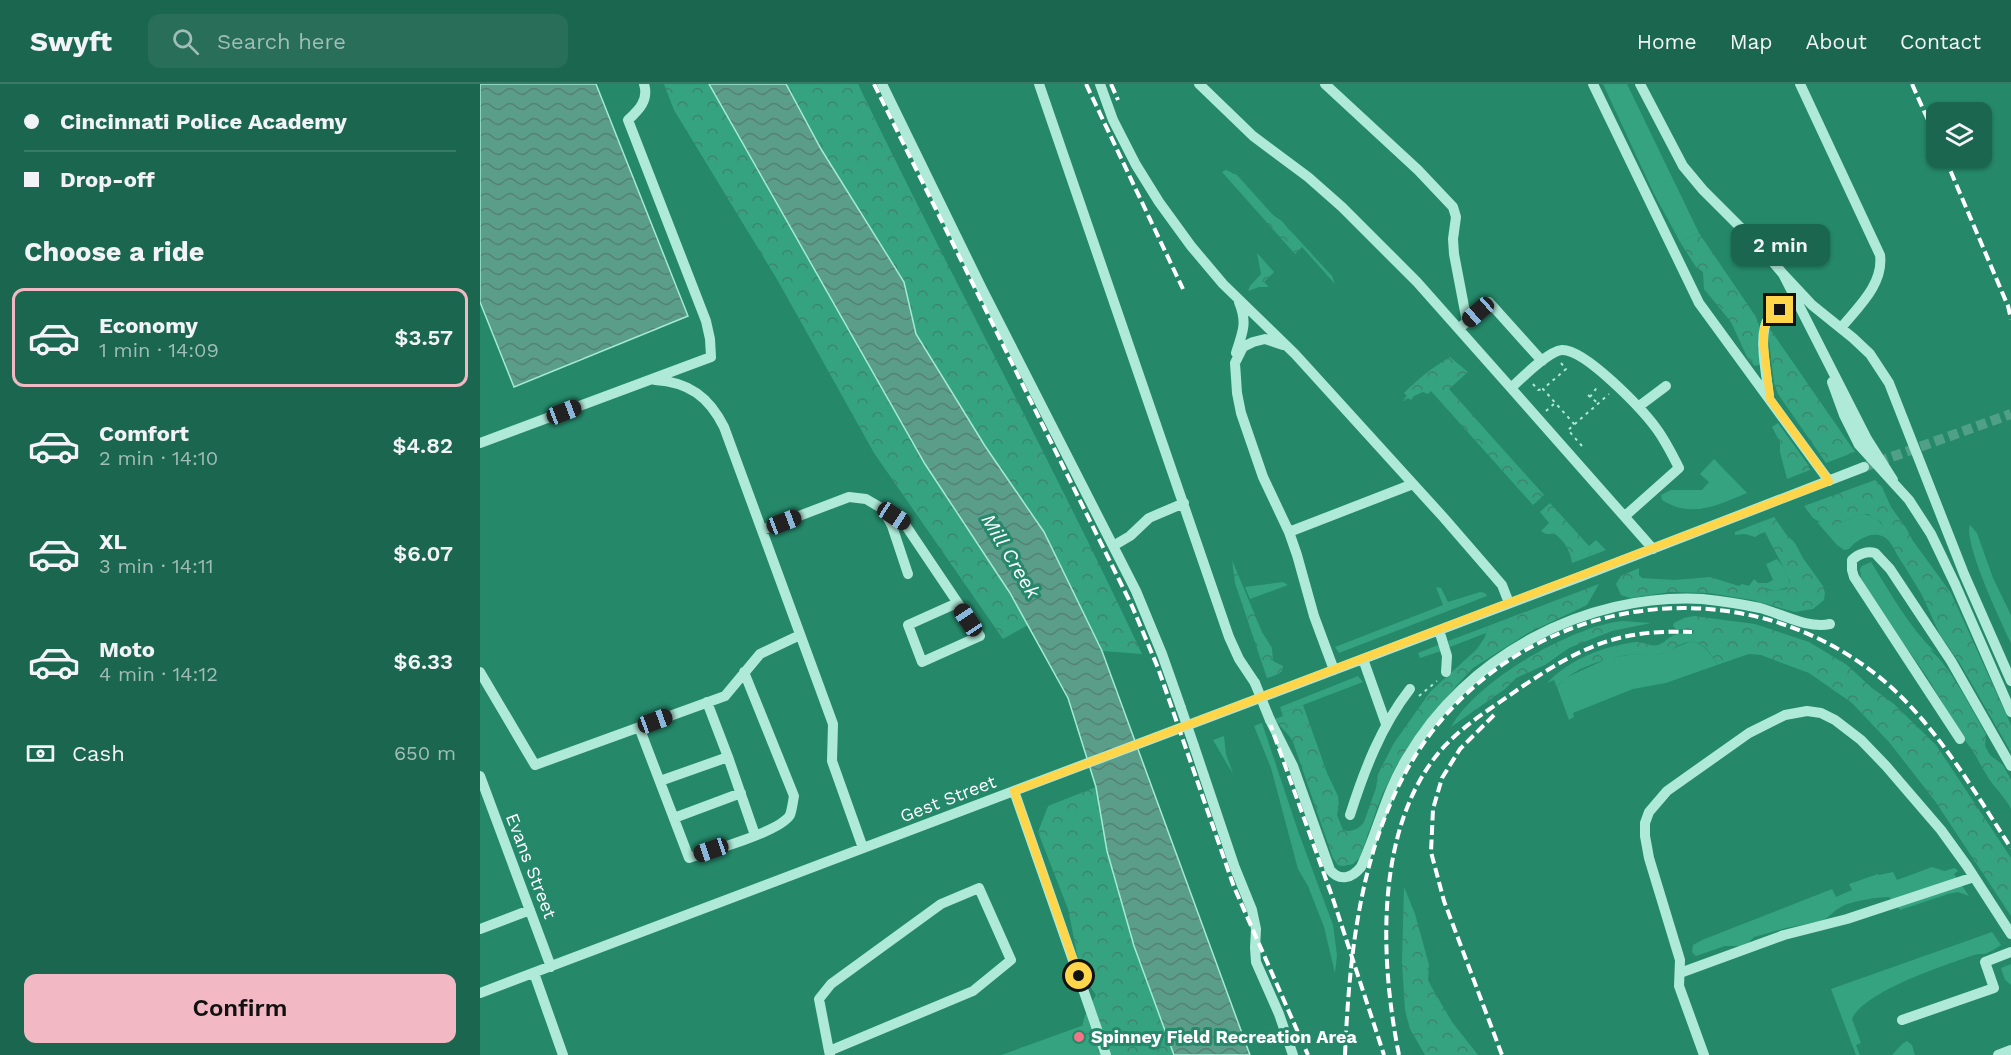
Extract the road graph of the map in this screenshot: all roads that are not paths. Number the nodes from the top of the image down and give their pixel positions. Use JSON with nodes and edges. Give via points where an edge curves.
{"nodes":[{"id":1,"x":645,"y":84,"type":"edge"},
{"id":2,"x":882,"y":84,"type":"edge"},
{"id":3,"x":1039,"y":84,"type":"edge"},
{"id":4,"x":1199,"y":84,"type":"edge"},
{"id":5,"x":1325,"y":84,"type":"edge"},
{"id":6,"x":1593,"y":84,"type":"edge"},
{"id":7,"x":1640,"y":84,"type":"edge"},
{"id":8,"x":1800,"y":84,"type":"edge"},
{"id":9,"x":1101,"y":87,"type":"edge"},
{"id":10,"x":1783,"y":274,"type":"junction"},
{"id":11,"x":1235,"y":296,"type":"junction"},
{"id":12,"x":1796,"y":300,"type":"junction"},
{"id":13,"x":1463,"y":326,"type":"junction"},
{"id":14,"x":1841,"y":328,"type":"junction"},
{"id":15,"x":1295,"y":354,"type":"junction"},
{"id":16,"x":1542,"y":361,"type":"junction"},
{"id":17,"x":1235,"y":363,"type":"junction"},
{"id":18,"x":649,"y":380,"type":"junction"},
{"id":19,"x":1666,"y":386,"type":"dead end"},
{"id":20,"x":1511,"y":388,"type":"junction"},
{"id":21,"x":1770,"y":399,"type":"junction"},
{"id":22,"x":1638,"y":407,"type":"junction"},
{"id":23,"x":480,"y":443,"type":"edge"},
{"id":24,"x":1864,"y":467,"type":"tunnel mouth"},
{"id":25,"x":1829,"y":481,"type":"junction"},
{"id":26,"x":1413,"y":484,"type":"junction"},
{"id":27,"x":1184,"y":503,"type":"junction"},
{"id":28,"x":883,"y":509,"type":"junction"},
{"id":29,"x":1625,"y":516,"type":"junction"},
{"id":30,"x":762,"y":530,"type":"junction"},
{"id":31,"x":1288,"y":532,"type":"junction"},
{"id":32,"x":1113,"y":546,"type":"junction"},
{"id":33,"x":1653,"y":549,"type":"junction"},
{"id":34,"x":908,"y":574,"type":"dead end"},
{"id":35,"x":957,"y":603,"type":"junction"},
{"id":36,"x":1509,"y":603,"type":"junction"},
{"id":37,"x":1830,"y":624,"type":"dead end"},
{"id":38,"x":1439,"y":630,"type":"junction"},
{"id":39,"x":800,"y":635,"type":"junction"},
{"id":40,"x":1363,"y":659,"type":"junction"},
{"id":41,"x":1334,"y":670,"type":"junction"},
{"id":42,"x":480,"y":672,"type":"edge"},
{"id":43,"x":744,"y":672,"type":"junction"},
{"id":44,"x":1446,"y":672,"type":"road end"},
{"id":45,"x":2011,"y":681,"type":"edge"},
{"id":46,"x":1410,"y":689,"type":"dead end"},
{"id":47,"x":707,"y":702,"type":"junction"},
{"id":48,"x":2011,"y":712,"type":"edge"},
{"id":49,"x":1386,"y":724,"type":"junction"},
{"id":50,"x":639,"y":727,"type":"junction"},
{"id":51,"x":1960,"y":739,"type":"dead end"},
{"id":52,"x":728,"y":757,"type":"junction"},
{"id":53,"x":2011,"y":766,"type":"edge"},
{"id":54,"x":480,"y":776,"type":"edge"},
{"id":55,"x":660,"y":781,"type":"junction"},
{"id":56,"x":1014,"y":791,"type":"junction"},
{"id":57,"x":741,"y":793,"type":"junction"},
{"id":58,"x":1350,"y":815,"type":"dead end"},
{"id":59,"x":674,"y":818,"type":"junction"},
{"id":60,"x":755,"y":835,"type":"junction"},
{"id":61,"x":863,"y":848,"type":"junction"},
{"id":62,"x":1974,"y":877,"type":"junction"},
{"id":63,"x":530,"y":910,"type":"junction"},
{"id":64,"x":480,"y":929,"type":"edge"},
{"id":65,"x":2011,"y":934,"type":"edge"},
{"id":66,"x":2011,"y":952,"type":"edge"},
{"id":67,"x":551,"y":967,"type":"junction"},
{"id":68,"x":534,"y":973,"type":"junction"},
{"id":69,"x":1680,"y":973,"type":"junction"},
{"id":70,"x":480,"y":993,"type":"edge"},
{"id":71,"x":1902,"y":1020,"type":"dead end"},
{"id":72,"x":2011,"y":1050,"type":"edge"},
{"id":73,"x":830,"y":1053,"type":"edge"},
{"id":74,"x":563,"y":1055,"type":"edge"},
{"id":75,"x":1106,"y":1055,"type":"edge"},
{"id":76,"x":1293,"y":1055,"type":"edge"},
{"id":77,"x":1704,"y":1055,"type":"edge"},
{"id":78,"x":1998,"y":1055,"type":"edge"}],
"edges":[{"from":1,"to":18,"type":"street","via":[[647,93],[639,110],[628,120],[706,321],[711,357]]},
{"from":2,"to":32,"type":"street"},
{"from":3,"to":27,"type":"street"},
{"from":4,"to":13,"type":"street","via":[[1259,142],[1336,201]]},
{"from":5,"to":13,"type":"street","via":[[1453,207]]},
{"from":6,"to":21,"type":"street","via":[[1690,286]]},
{"from":7,"to":10,"type":"street","via":[[1683,166]]},
{"from":8,"to":14,"type":"street","via":[[1880,255],[1878,279]]},
{"from":9,"to":11,"type":"street","via":[[1125,144],[1159,202]]},
{"from":10,"to":12,"type":"street"},
{"from":10,"to":14,"type":"street"},
{"from":11,"to":15,"type":"street"},
{"from":11,"to":17,"type":"street","via":[[1242,308],[1244,326]]},
{"from":12,"to":21,"type":"street","via":[[1765,324]]},
{"from":12,"to":48,"type":"street","via":[[1867,439],[1939,549]]},
{"from":13,"to":16,"type":"street","via":[[1489,303]]},
{"from":13,"to":20,"type":"street"},
{"from":14,"to":45,"type":"street","via":[[1870,354],[1888,383]]},
{"from":15,"to":17,"type":"street","via":[[1279,342],[1259,340],[1243,347]]},
{"from":15,"to":26,"type":"street"},
{"from":16,"to":20,"type":"street"},
{"from":16,"to":22,"type":"street","via":[[1556,352],[1568,351],[1584,359]]},
{"from":17,"to":31,"type":"street","via":[[1241,413]]},
{"from":18,"to":23,"type":"street"},
{"from":18,"to":30,"type":"street","via":[[671,381],[687,388],[705,398],[717,412]]},
{"from":19,"to":22,"type":"street"},
{"from":20,"to":29,"type":"street"},
{"from":21,"to":25,"type":"street"},
{"from":22,"to":29,"type":"street","via":[[1657,429],[1679,468]]},
{"from":24,"to":25,"type":"street","name":"Gest Street"},
{"from":25,"to":33,"type":"street","name":"Gest Street"},
{"from":26,"to":31,"type":"street"},
{"from":26,"to":36,"type":"street","via":[[1502,585]]},
{"from":27,"to":32,"type":"street","via":[[1149,518]]},
{"from":27,"to":37,"type":"street","bridge":true,"via":[[1233,646],[1255,682],[1297,775],[1330,870],[1336,876],[1348,877],[1361,867],[1390,789],[1415,744],[1468,684],[1523,643],[1595,612],[1667,600],[1738,603],[1817,626]]},
{"from":28,"to":30,"type":"street","via":[[866,499],[849,497]]},
{"from":28,"to":34,"type":"street"},
{"from":28,"to":35,"type":"street","via":[[904,523]]},
{"from":29,"to":33,"type":"street"},
{"from":30,"to":39,"type":"street"},
{"from":31,"to":41,"type":"street"},
{"from":32,"to":76,"type":"street","bridge":true,"via":[[1144,609],[1181,708],[1254,918],[1256,962]]},
{"from":33,"to":36,"type":"street","name":"Gest Street"},
{"from":35,"to":35,"type":"street","via":[[908,625],[922,662],[980,636]]},
{"from":36,"to":38,"type":"street","name":"Gest Street"},
{"from":38,"to":40,"type":"street","name":"Gest Street"},
{"from":38,"to":44,"type":"street","via":[[1447,656]]},
{"from":39,"to":43,"type":"street","via":[[760,654]]},
{"from":39,"to":61,"type":"street","via":[[833,724],[832,761]]},
{"from":40,"to":41,"type":"street","name":"Gest Street"},
{"from":40,"to":49,"type":"street"},
{"from":41,"to":56,"type":"street","name":"Gest Street"},
{"from":42,"to":50,"type":"street","via":[[534,765]]},
{"from":43,"to":47,"type":"street","via":[[725,696]]},
{"from":43,"to":60,"type":"street","via":[[794,796],[790,815],[779,825]]},
{"from":46,"to":49,"type":"street"},
{"from":47,"to":50,"type":"street"},
{"from":47,"to":52,"type":"street"},
{"from":49,"to":58,"type":"street"},
{"from":50,"to":55,"type":"street"},
{"from":51,"to":53,"type":"street","via":[[1854,577],[1852,560],[1858,556],[1875,553],[1890,569],[1951,662]]},
{"from":52,"to":55,"type":"street"},
{"from":52,"to":57,"type":"street"},
{"from":54,"to":63,"type":"street","name":"Evans Street"},
{"from":55,"to":59,"type":"street"},
{"from":56,"to":61,"type":"street","name":"Gest Street"},
{"from":56,"to":75,"type":"street"},
{"from":57,"to":59,"type":"street"},
{"from":57,"to":60,"type":"street"},
{"from":59,"to":60,"type":"street","via":[[689,858]]},
{"from":61,"to":67,"type":"street","name":"Gest Street"},
{"from":62,"to":65,"type":"street"},
{"from":62,"to":69,"type":"street","via":[[1795,932]]},
{"from":62,"to":69,"type":"street","via":[[1933,820],[1852,732],[1815,712],[1785,715],[1749,733],[1667,791],[1647,817],[1649,858],[1680,960]]},
{"from":63,"to":64,"type":"street"},
{"from":63,"to":67,"type":"street","name":"Evans Street"},
{"from":66,"to":71,"type":"street","via":[[1986,962],[1994,988]]},
{"from":67,"to":68,"type":"street","name":"Gest Street"},
{"from":68,"to":70,"type":"street","name":"Gest Street"},
{"from":68,"to":74,"type":"street"},
{"from":69,"to":77,"type":"street","via":[[1679,986]]},
{"from":72,"to":78,"type":"street"},
{"from":73,"to":73,"type":"street","via":[[819,999],[831,984],[941,904],[979,888],[1011,960],[974,992]]}]}
